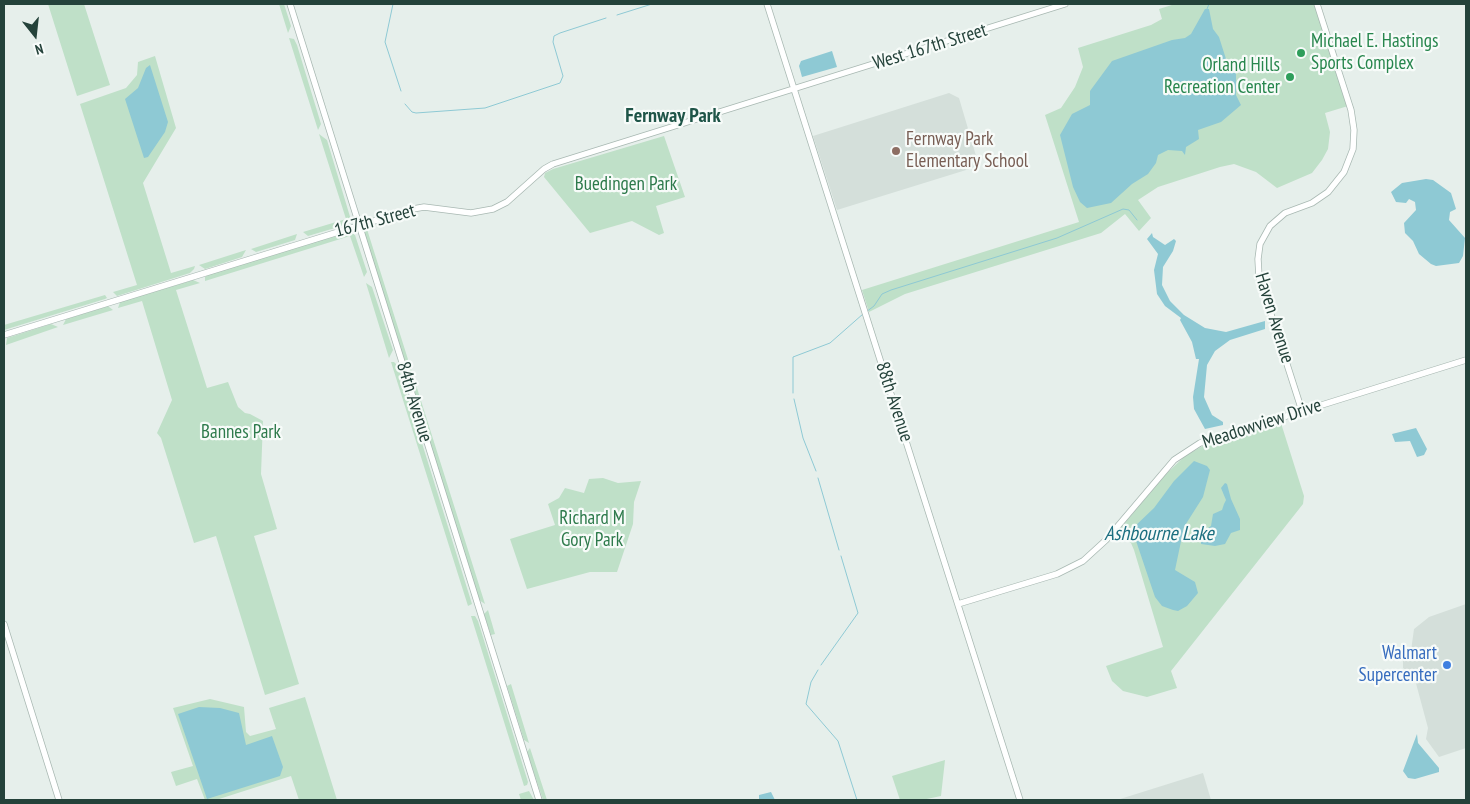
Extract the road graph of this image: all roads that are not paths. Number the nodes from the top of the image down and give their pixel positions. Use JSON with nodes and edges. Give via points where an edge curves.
{"nodes":[{"id":1,"x":290,"y":4,"type":"edge"},
{"id":2,"x":767,"y":4,"type":"edge"},
{"id":3,"x":1065,"y":4,"type":"edge"},
{"id":4,"x":1317,"y":4,"type":"edge"},
{"id":5,"x":794,"y":90,"type":"junction"},
{"id":6,"x":358,"y":225,"type":"junction"},
{"id":7,"x":4,"y":334,"type":"edge"},
{"id":8,"x":1466,"y":360,"type":"edge"},
{"id":9,"x":1302,"y":411,"type":"junction"},
{"id":10,"x":958,"y":604,"type":"junction"},
{"id":11,"x":4,"y":624,"type":"edge"},
{"id":12,"x":58,"y":800,"type":"edge"},
{"id":13,"x":539,"y":800,"type":"edge"},
{"id":14,"x":1020,"y":800,"type":"edge"}],
"edges":[{"from":1,"to":6,"type":"street","name":"84th Avenue"},
{"from":2,"to":5,"type":"street","name":"88th Avenue"},
{"from":3,"to":5,"type":"street","name":"West 167th Street"},
{"from":4,"to":9,"type":"street","name":"Haven Avenue","via":[[1353,118],[1353,149],[1344,172],[1328,192],[1285,214],[1270,226],[1260,244],[1258,259],[1260,277]]},
{"from":5,"to":6,"type":"street","name":"167th Street","via":[[553,164],[507,202],[493,209],[471,213],[413,208]]},
{"from":5,"to":10,"type":"street","name":"88th Avenue"},
{"from":6,"to":7,"type":"street","name":"167th Street"},
{"from":6,"to":13,"type":"street","name":"84th Avenue"},
{"from":8,"to":9,"type":"street","name":"Meadowview Drive"},
{"from":9,"to":10,"type":"street","name":"Meadowview Drive","via":[[1206,441],[1185,452],[1168,466],[1106,540],[1083,561],[1057,574]]},
{"from":10,"to":14,"type":"street","name":"88th Avenue"},
{"from":11,"to":12,"type":"street"}]}
